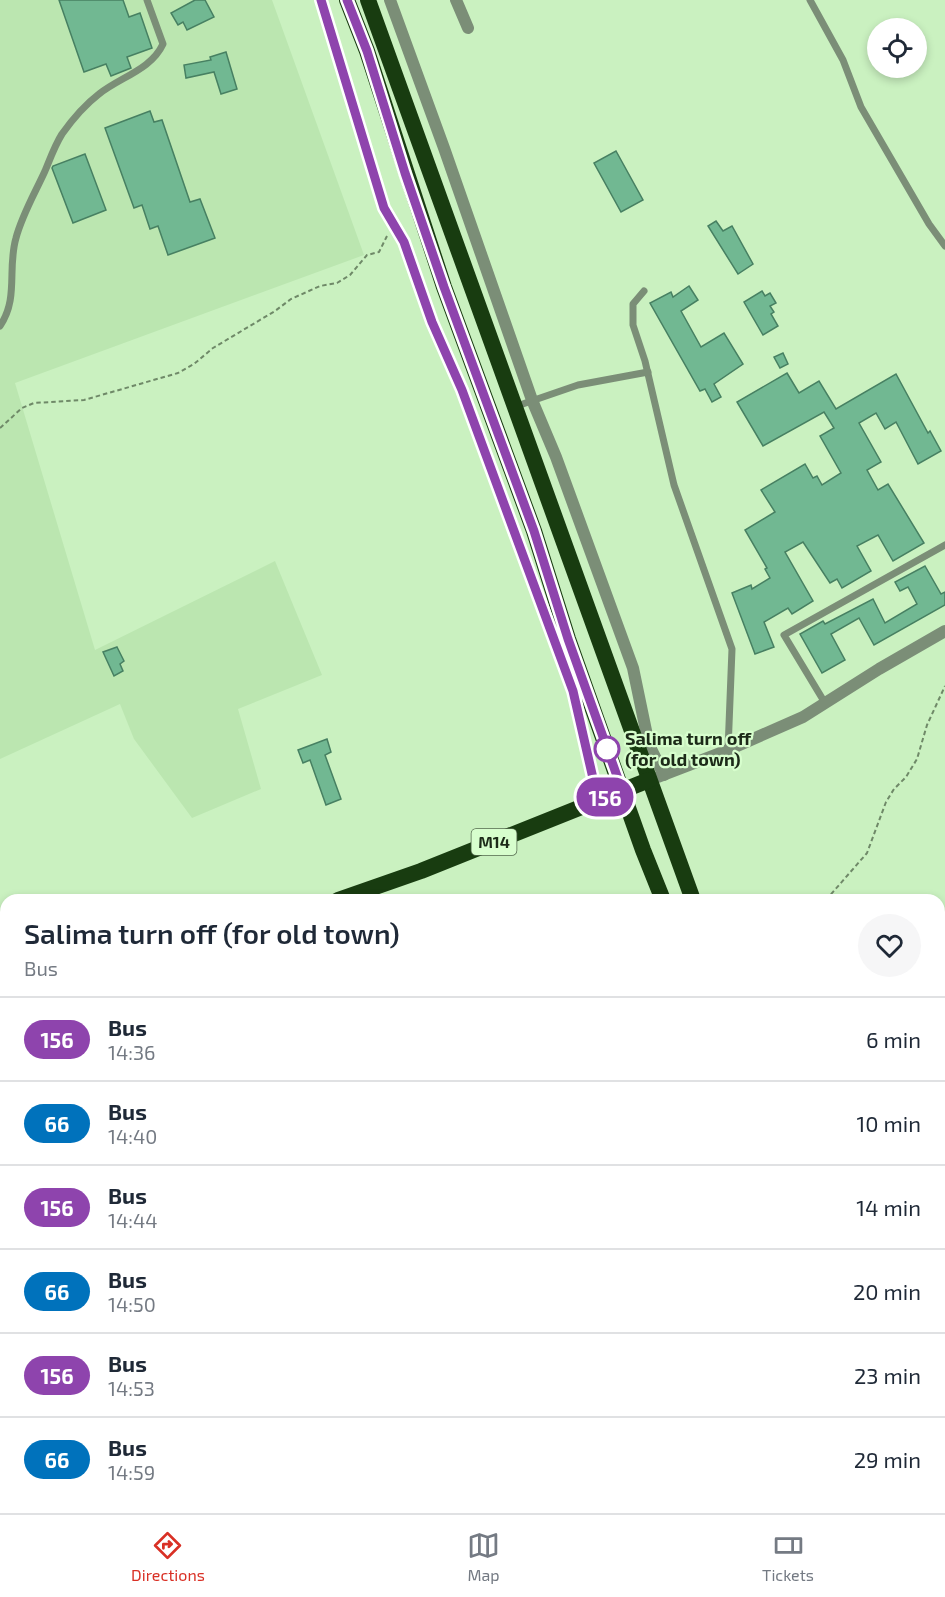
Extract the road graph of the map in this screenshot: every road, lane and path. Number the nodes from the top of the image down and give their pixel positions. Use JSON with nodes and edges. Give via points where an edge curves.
{"nodes":[{"id":1,"x":147,"y":0,"type":"edge"},
{"id":2,"x":321,"y":0,"type":"edge"},
{"id":3,"x":347,"y":0,"type":"edge"},
{"id":4,"x":368,"y":0,"type":"edge"},
{"id":5,"x":390,"y":0,"type":"edge"},
{"id":6,"x":456,"y":0,"type":"edge"},
{"id":7,"x":810,"y":0,"type":"edge"},
{"id":8,"x":468,"y":28,"type":"dead end"},
{"id":9,"x":392,"y":223,"type":"junction"},
{"id":10,"x":945,"y":246,"type":"edge"},
{"id":11,"x":644,"y":291,"type":"dead end"},
{"id":12,"x":0,"y":326,"type":"edge"},
{"id":13,"x":648,"y":372,"type":"junction"},
{"id":14,"x":532,"y":400,"type":"junction"},
{"id":15,"x":514,"y":407,"type":"junction"},
{"id":16,"x":0,"y":428,"type":"edge"},
{"id":17,"x":945,"y":545,"type":"edge"},
{"id":18,"x":945,"y":632,"type":"edge"},
{"id":19,"x":945,"y":686,"type":"edge"},
{"id":20,"x":825,"y":703,"type":"junction"},
{"id":21,"x":728,"y":750,"type":"junction"},
{"id":22,"x":657,"y":778,"type":"junction"},
{"id":23,"x":622,"y":790,"type":"junction"},
{"id":24,"x":598,"y":800,"type":"junction"},
{"id":25,"x":355,"y":894,"type":"edge"},
{"id":26,"x":661,"y":894,"type":"edge"},
{"id":27,"x":691,"y":894,"type":"edge"},
{"id":28,"x":831,"y":894,"type":"edge"}],
"edges":[{"from":1,"to":12,"type":"lane","via":[[163,44],[160,51],[99,94],[62,135],[16,236],[9,313]]},
{"from":2,"to":9,"type":"street","via":[[375,183]]},
{"from":3,"to":23,"type":"highway"},
{"from":4,"to":15,"type":"highway"},
{"from":5,"to":14,"type":"street"},
{"from":6,"to":8,"type":"street"},
{"from":7,"to":10,"type":"lane","via":[[843,60],[861,107]]},
{"from":9,"to":16,"type":"path","via":[[379,252],[367,255],[350,275],[291,299],[178,373],[84,400],[34,403],[22,408]]},
{"from":9,"to":24,"type":"street","via":[[404,242],[432,322],[462,390],[573,691]]},
{"from":11,"to":13,"type":"lane","via":[[633,304],[632,314]]},
{"from":13,"to":14,"type":"lane","via":[[578,385]]},
{"from":13,"to":21,"type":"lane","via":[[674,485],[732,649]]},
{"from":14,"to":15,"type":"lane"},
{"from":14,"to":22,"type":"street","via":[[633,668]]},
{"from":15,"to":22,"type":"highway"},
{"from":17,"to":20,"type":"lane","via":[[784,635]]},
{"from":18,"to":20,"type":"street"},
{"from":19,"to":28,"type":"path","via":[[917,759],[886,802],[867,853]]},
{"from":20,"to":21,"type":"street","via":[[803,717]]},
{"from":21,"to":22,"type":"street"},
{"from":22,"to":23,"type":"highway","number":"M14"},
{"from":22,"to":27,"type":"highway"},
{"from":23,"to":24,"type":"highway","number":"M14"},
{"from":23,"to":26,"type":"highway"},
{"from":24,"to":25,"type":"highway","number":"M14"}]}
